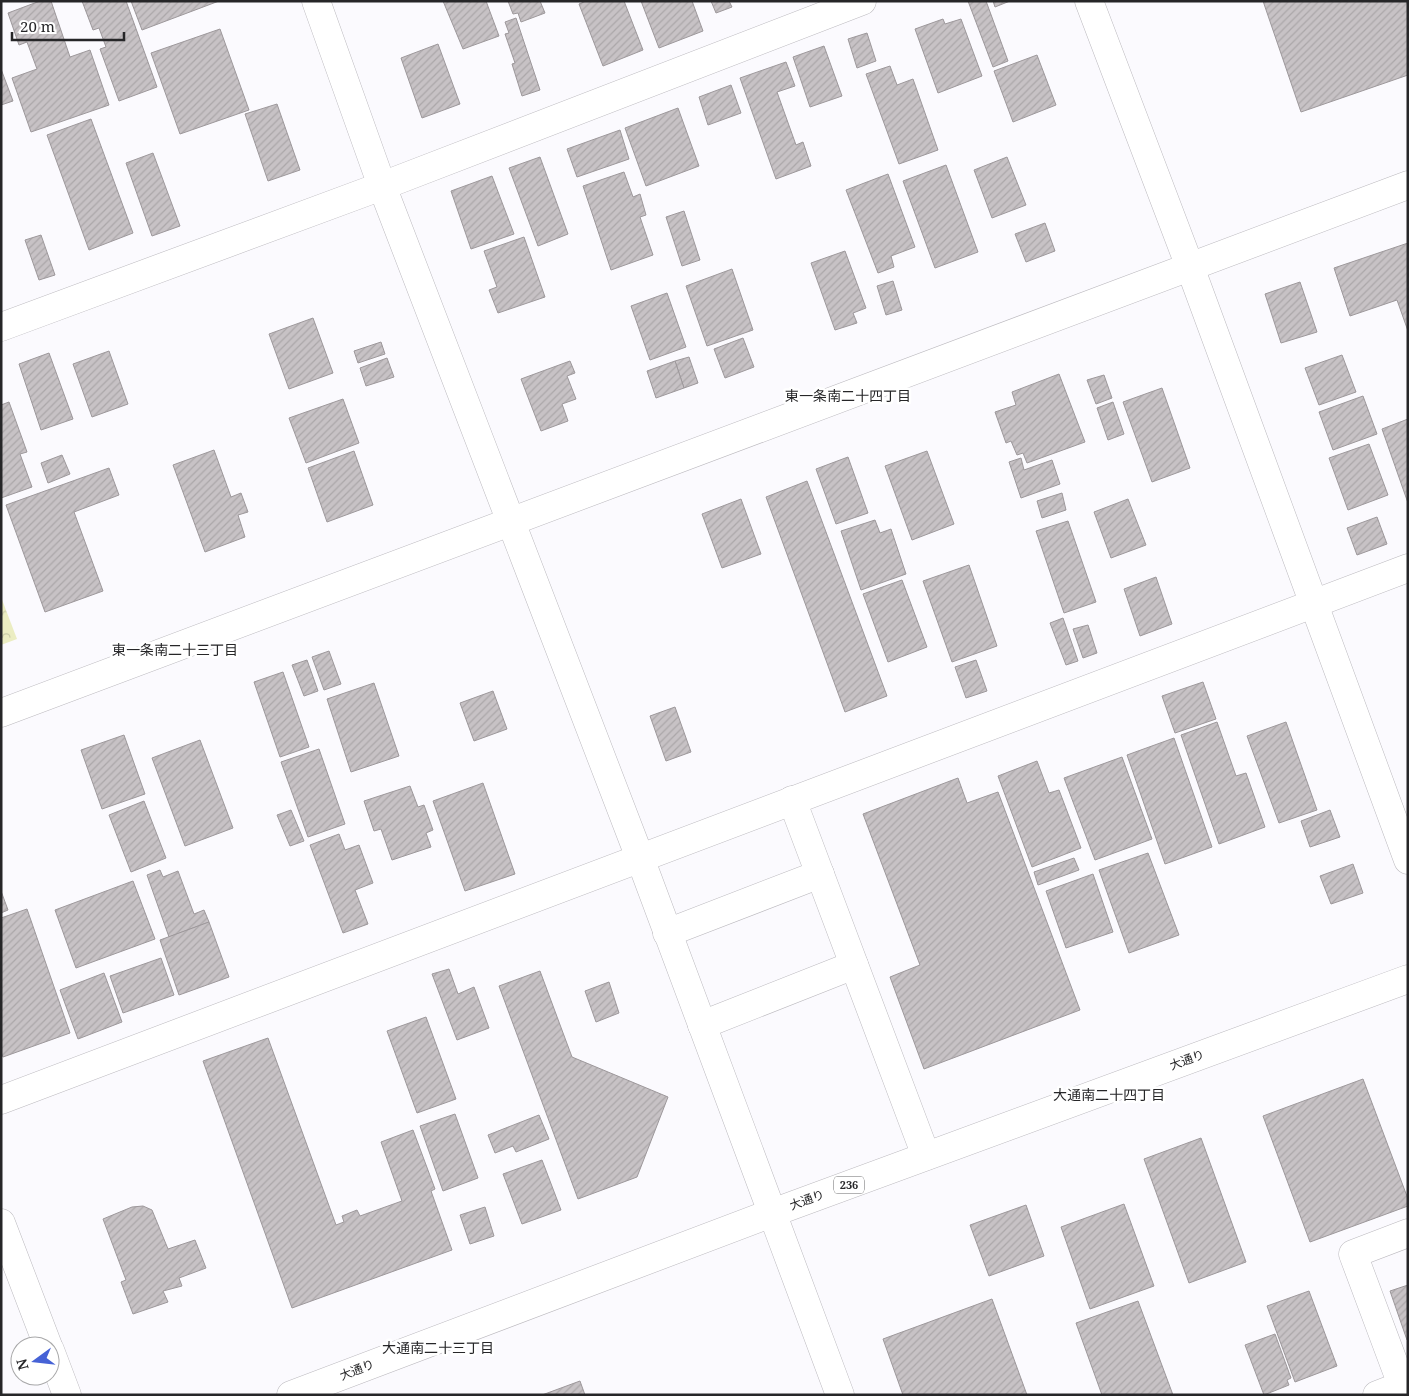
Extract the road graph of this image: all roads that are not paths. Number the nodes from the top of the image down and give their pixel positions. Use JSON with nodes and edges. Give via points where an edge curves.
{"nodes":[{"id":1,"x":316,"y":1,"type":"edge"},
{"id":2,"x":862,"y":1,"type":"edge"},
{"id":3,"x":1089,"y":1,"type":"edge"},
{"id":4,"x":1408,"y":185,"type":"edge"},
{"id":5,"x":382,"y":186,"type":"junction"},
{"id":6,"x":1190,"y":268,"type":"junction"},
{"id":7,"x":1,"y":327,"type":"edge"},
{"id":8,"x":510,"y":522,"type":"junction"},
{"id":9,"x":1408,"y":568,"type":"edge"},
{"id":10,"x":1314,"y":603,"type":"junction"},
{"id":11,"x":1,"y":713,"type":"edge"},
{"id":12,"x":792,"y":800,"type":"junction"},
{"id":13,"x":640,"y":858,"type":"junction"},
{"id":14,"x":1408,"y":860,"type":"edge"},
{"id":15,"x":820,"y":874,"type":"junction"},
{"id":16,"x":667,"y":933,"type":"junction"},
{"id":17,"x":854,"y":965,"type":"junction"},
{"id":18,"x":1408,"y":979,"type":"edge"},
{"id":19,"x":702,"y":1025,"type":"junction"},
{"id":20,"x":1,"y":1100,"type":"edge"},
{"id":21,"x":926,"y":1156,"type":"junction"},
{"id":22,"x":772,"y":1213,"type":"junction"},
{"id":23,"x":1,"y":1223,"type":"edge"},
{"id":24,"x":1408,"y":1233,"type":"edge"},
{"id":25,"x":44,"y":1336,"type":"edge"},
{"id":26,"x":60,"y":1376,"type":"edge"},
{"id":27,"x":1405,"y":1384,"type":"edge"},
{"id":28,"x":67,"y":1395,"type":"edge"},
{"id":29,"x":291,"y":1395,"type":"edge"},
{"id":30,"x":840,"y":1395,"type":"edge"},
{"id":31,"x":1377,"y":1395,"type":"edge"}],
"edges":[{"from":1,"to":5,"type":"main road"},
{"from":2,"to":5,"type":"main road"},
{"from":3,"to":6,"type":"main road"},
{"from":4,"to":6,"type":"main road"},
{"from":5,"to":7,"type":"main road"},
{"from":5,"to":8,"type":"main road"},
{"from":6,"to":8,"type":"main road"},
{"from":6,"to":10,"type":"main road"},
{"from":8,"to":11,"type":"main road"},
{"from":8,"to":13,"type":"main road"},
{"from":9,"to":10,"type":"main road"},
{"from":10,"to":12,"type":"main road"},
{"from":10,"to":14,"type":"main road"},
{"from":12,"to":13,"type":"main road"},
{"from":12,"to":15,"type":"main road"},
{"from":13,"to":16,"type":"main road"},
{"from":13,"to":20,"type":"main road"},
{"from":15,"to":16,"type":"main road"},
{"from":15,"to":17,"type":"main road"},
{"from":16,"to":19,"type":"main road"},
{"from":17,"to":19,"type":"main road"},
{"from":17,"to":21,"type":"main road"},
{"from":18,"to":21,"type":"main road","name":"大通り","number":"236"},
{"from":19,"to":22,"type":"main road"},
{"from":21,"to":22,"type":"main road","name":"大通り","number":"236"},
{"from":22,"to":29,"type":"main road","name":"大通り","number":"236"},
{"from":22,"to":30,"type":"main road"},
{"from":23,"to":25,"type":"main road"},
{"from":24,"to":27,"type":"main road","via":[[1353,1254]]},
{"from":26,"to":28,"type":"main road"},
{"from":27,"to":31,"type":"main road"}]}
